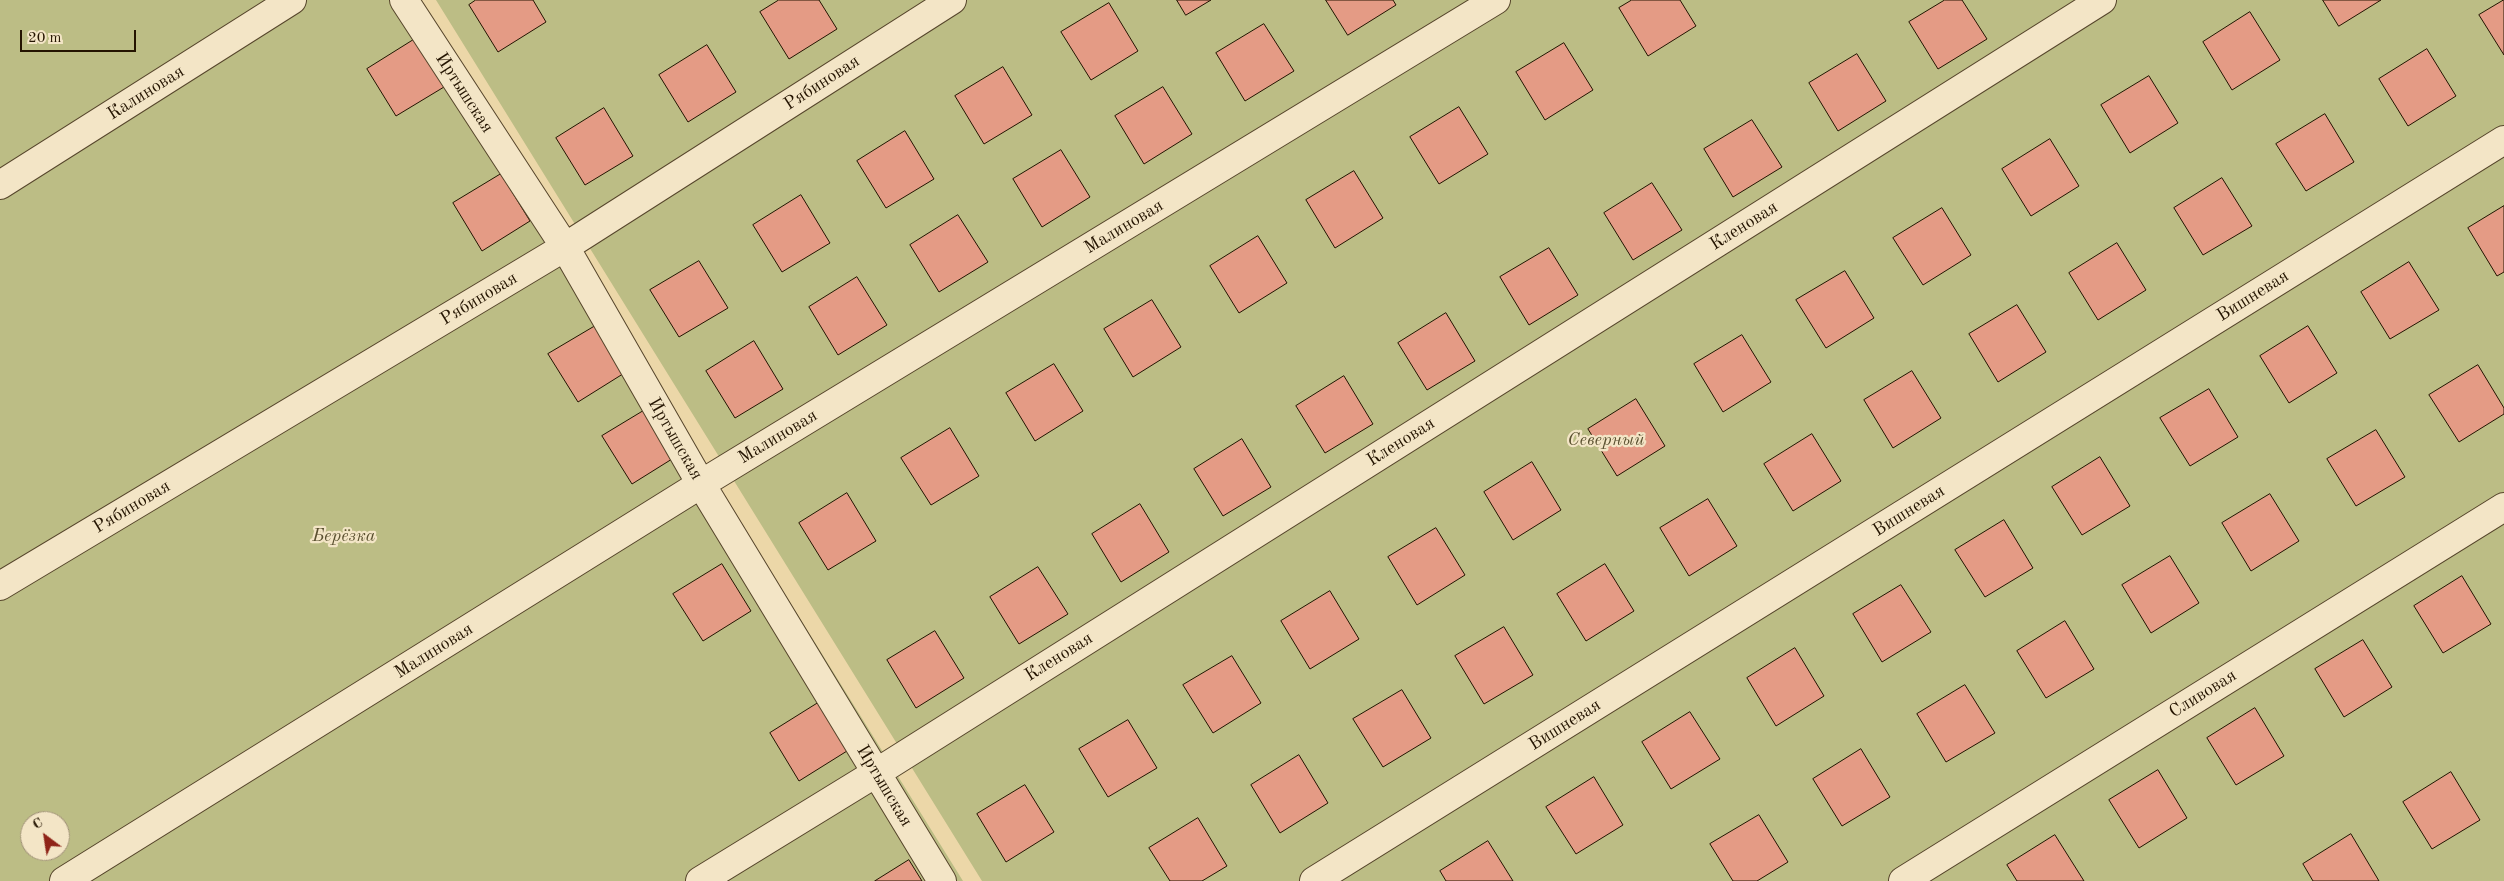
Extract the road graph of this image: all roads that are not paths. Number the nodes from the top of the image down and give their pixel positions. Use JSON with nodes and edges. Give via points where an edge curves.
{"nodes":[{"id":1,"x":292,"y":0,"type":"edge"},
{"id":2,"x":404,"y":0,"type":"edge"},
{"id":3,"x":952,"y":0,"type":"edge"},
{"id":4,"x":1496,"y":0,"type":"edge"},
{"id":5,"x":2102,"y":0,"type":"edge"},
{"id":6,"x":2504,"y":140,"type":"edge"},
{"id":7,"x":0,"y":185,"type":"edge"},
{"id":8,"x":565,"y":247,"type":"junction"},
{"id":9,"x":701,"y":484,"type":"junction"},
{"id":10,"x":2504,"y":507,"type":"edge"},
{"id":11,"x":0,"y":586,"type":"edge"},
{"id":12,"x":876,"y":773,"type":"junction"},
{"id":13,"x":64,"y":881,"type":"edge"},
{"id":14,"x":700,"y":881,"type":"edge"},
{"id":15,"x":942,"y":881,"type":"edge"},
{"id":16,"x":1314,"y":881,"type":"edge"},
{"id":17,"x":1903,"y":881,"type":"edge"}],
"edges":[{"from":1,"to":7,"type":"street","name":"Калиновая"},
{"from":2,"to":8,"type":"street","name":"Иртышская"},
{"from":3,"to":8,"type":"street","name":"Рябиновая"},
{"from":4,"to":9,"type":"street","name":"Малиновая"},
{"from":5,"to":12,"type":"street","name":"Кленовая"},
{"from":6,"to":16,"type":"street","name":"Вишневая"},
{"from":8,"to":9,"type":"street","name":"Иртышская"},
{"from":8,"to":11,"type":"street","name":"Рябиновая"},
{"from":9,"to":12,"type":"street","name":"Иртышская"},
{"from":9,"to":13,"type":"street","name":"Малиновая"},
{"from":10,"to":17,"type":"street","name":"Сливовая"},
{"from":12,"to":14,"type":"street","name":"Кленовая"},
{"from":12,"to":15,"type":"street","name":"Иртышская"}]}
